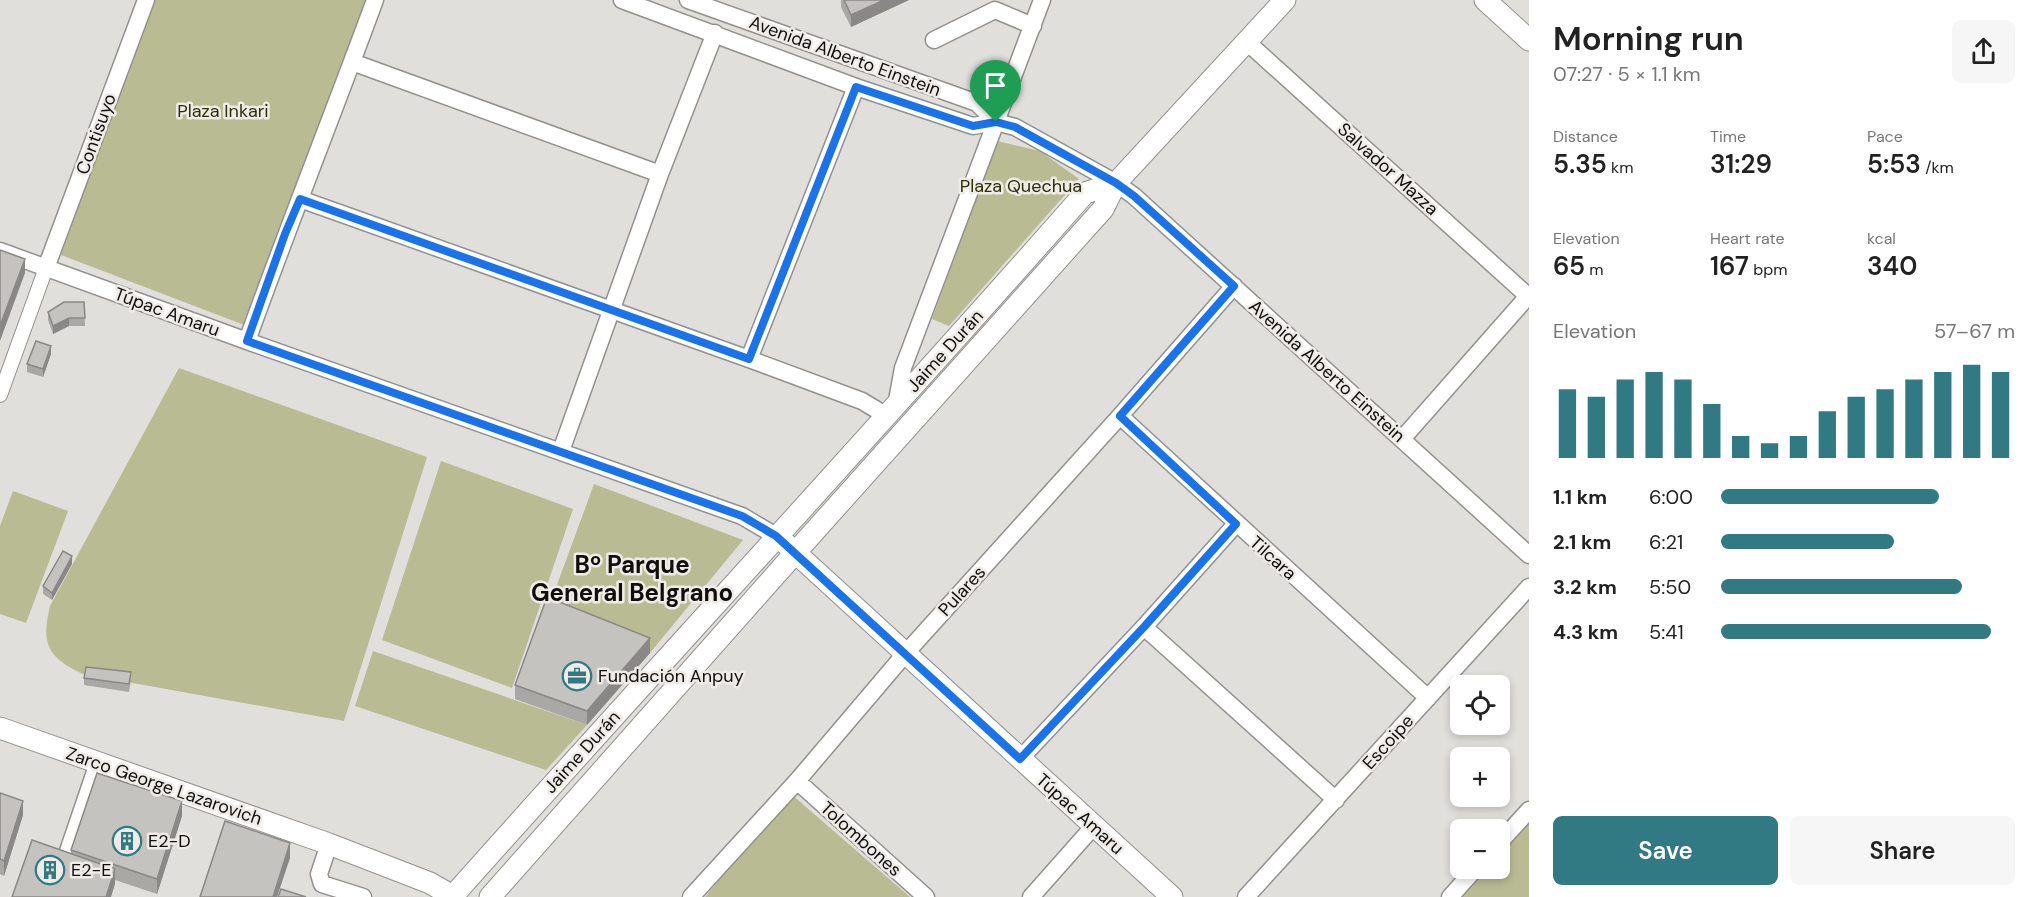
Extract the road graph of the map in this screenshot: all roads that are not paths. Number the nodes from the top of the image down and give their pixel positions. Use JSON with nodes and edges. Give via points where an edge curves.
{"nodes":[{"id":1,"x":146,"y":0,"type":"edge"},
{"id":2,"x":375,"y":0,"type":"edge"},
{"id":3,"x":622,"y":0,"type":"edge"},
{"id":4,"x":688,"y":0,"type":"edge"},
{"id":5,"x":1042,"y":0,"type":"edge"},
{"id":6,"x":1285,"y":0,"type":"edge"},
{"id":7,"x":1485,"y":0,"type":"edge"},
{"id":8,"x":722,"y":6,"type":"edge"},
{"id":9,"x":1033,"y":26,"type":"junction"},
{"id":10,"x":715,"y":33,"type":"junction"},
{"id":11,"x":934,"y":40,"type":"dead end"},
{"id":12,"x":1529,"y":40,"type":"edge"},
{"id":13,"x":1247,"y":42,"type":"junction"},
{"id":14,"x":352,"y":62,"type":"junction"},
{"id":15,"x":856,"y":87,"type":"junction"},
{"id":16,"x":996,"y":122,"type":"junction"},
{"id":17,"x":660,"y":174,"type":"junction"},
{"id":18,"x":1116,"y":183,"type":"junction"},
{"id":19,"x":300,"y":199,"type":"junction"},
{"id":20,"x":0,"y":251,"type":"edge"},
{"id":21,"x":46,"y":268,"type":"junction"},
{"id":22,"x":1234,"y":286,"type":"junction"},
{"id":23,"x":1529,"y":296,"type":"edge"},
{"id":24,"x":612,"y":308,"type":"junction"},
{"id":25,"x":247,"y":341,"type":"junction"},
{"id":26,"x":749,"y":359,"type":"junction"},
{"id":27,"x":0,"y":395,"type":"edge"},
{"id":28,"x":891,"y":411,"type":"junction"},
{"id":29,"x":1120,"y":416,"type":"junction"},
{"id":30,"x":1402,"y":439,"type":"junction"},
{"id":31,"x":561,"y":451,"type":"junction"},
{"id":32,"x":1236,"y":524,"type":"junction"},
{"id":33,"x":776,"y":536,"type":"junction"},
{"id":34,"x":795,"y":553,"type":"junction"},
{"id":35,"x":1529,"y":555,"type":"edge"},
{"id":36,"x":1529,"y":587,"type":"edge"},
{"id":37,"x":1144,"y":627,"type":"junction"},
{"id":38,"x":905,"y":654,"type":"junction"},
{"id":39,"x":1428,"y":698,"type":"junction"},
{"id":40,"x":0,"y":728,"type":"edge"},
{"id":41,"x":1020,"y":759,"type":"junction"},
{"id":42,"x":98,"y":763,"type":"junction"},
{"id":43,"x":797,"y":781,"type":"junction"},
{"id":44,"x":1336,"y":800,"type":"junction"},
{"id":45,"x":1529,"y":810,"type":"edge"},
{"id":46,"x":1093,"y":827,"type":"junction"},
{"id":47,"x":1510,"y":831,"type":"edge"},
{"id":48,"x":329,"y":844,"type":"junction"},
{"id":49,"x":67,"y":854,"type":"edge"},
{"id":50,"x":1466,"y":879,"type":"edge"},
{"id":51,"x":363,"y":897,"type":"edge"},
{"id":52,"x":453,"y":897,"type":"edge"},
{"id":53,"x":490,"y":897,"type":"edge"},
{"id":54,"x":691,"y":897,"type":"edge"},
{"id":55,"x":926,"y":897,"type":"edge"},
{"id":56,"x":1030,"y":897,"type":"edge"},
{"id":57,"x":1172,"y":897,"type":"edge"},
{"id":58,"x":1246,"y":897,"type":"edge"},
{"id":59,"x":1450,"y":897,"type":"edge"}],
"edges":[{"from":1,"to":21,"type":"street","name":"Contisuyo"},
{"from":2,"to":14,"type":"street"},
{"from":3,"to":10,"type":"street","name":"Avenida Alberto Einstein"},
{"from":4,"to":8,"type":"street","name":"Avenida Alberto Einstein"},
{"from":5,"to":9,"type":"street"},
{"from":6,"to":13,"type":"street"},
{"from":7,"to":12,"type":"street"},
{"from":8,"to":16,"type":"street","name":"Avenida Alberto Einstein","via":[[977,103]]},
{"from":9,"to":11,"type":"street","via":[[995,10]]},
{"from":9,"to":16,"type":"street"},
{"from":10,"to":15,"type":"street","name":"Avenida Alberto Einstein"},
{"from":10,"to":17,"type":"street"},
{"from":13,"to":18,"type":"street"},
{"from":13,"to":23,"type":"street","name":"Salvador Mazza"},
{"from":14,"to":17,"type":"street"},
{"from":14,"to":19,"type":"street"},
{"from":15,"to":16,"type":"street","name":"Avenida Alberto Einstein","via":[[973,126]]},
{"from":15,"to":26,"type":"street"},
{"from":16,"to":18,"type":"street","name":"Avenida Alberto Einstein","via":[[1028,134]]},
{"from":16,"to":28,"type":"street","via":[[903,368]]},
{"from":17,"to":24,"type":"street"},
{"from":18,"to":22,"type":"street","name":"Avenida Alberto Einstein"},
{"from":18,"to":28,"type":"street","name":"Jaime Durán","via":[[1085,193]]},
{"from":18,"to":34,"type":"street","name":"Jaime Durán","via":[[1103,209]]},
{"from":19,"to":24,"type":"street"},
{"from":19,"to":25,"type":"street"},
{"from":20,"to":21,"type":"street","name":"Túpac Amaru"},
{"from":21,"to":25,"type":"street","name":"Túpac Amaru"},
{"from":21,"to":27,"type":"street"},
{"from":22,"to":29,"type":"street","name":"Pulares"},
{"from":22,"to":30,"type":"street","name":"Avenida Alberto Einstein"},
{"from":23,"to":30,"type":"street"},
{"from":24,"to":26,"type":"street"},
{"from":24,"to":31,"type":"street"},
{"from":25,"to":31,"type":"street","name":"Túpac Amaru"},
{"from":26,"to":28,"type":"street"},
{"from":28,"to":33,"type":"street","name":"Jaime Durán"},
{"from":29,"to":32,"type":"street","name":"Tilcara"},
{"from":29,"to":38,"type":"street","name":"Pulares"},
{"from":30,"to":35,"type":"street","name":"Avenida Alberto Einstein"},
{"from":31,"to":33,"type":"street","name":"Túpac Amaru","via":[[742,516]]},
{"from":32,"to":37,"type":"street"},
{"from":32,"to":39,"type":"street","name":"Tilcara"},
{"from":33,"to":34,"type":"street","name":"Túpac Amaru"},
{"from":33,"to":52,"type":"street","name":"Jaime Durán"},
{"from":34,"to":38,"type":"street","name":"Túpac Amaru"},
{"from":34,"to":53,"type":"street","name":"Jaime Durán"},
{"from":36,"to":39,"type":"street","name":"Escoipe"},
{"from":37,"to":41,"type":"street"},
{"from":37,"to":44,"type":"street"},
{"from":38,"to":41,"type":"street","name":"Túpac Amaru"},
{"from":38,"to":43,"type":"street","name":"Pulares"},
{"from":39,"to":44,"type":"street","name":"Escoipe"},
{"from":40,"to":42,"type":"street","name":"Zarco George Lazarovich"},
{"from":41,"to":46,"type":"street","name":"Túpac Amaru"},
{"from":42,"to":48,"type":"street","name":"Zarco George Lazarovich"},
{"from":42,"to":49,"type":"street"},
{"from":43,"to":54,"type":"street","name":"Pulares"},
{"from":43,"to":55,"type":"street","name":"Tolombones"},
{"from":44,"to":58,"type":"street","name":"Escoipe"},
{"from":45,"to":47,"type":"street"},
{"from":46,"to":56,"type":"street"},
{"from":46,"to":57,"type":"street","name":"Túpac Amaru"},
{"from":48,"to":51,"type":"street","via":[[319,874],[322,884]]},
{"from":48,"to":52,"type":"street","name":"Zarco George Lazarovich","via":[[420,879]]},
{"from":50,"to":59,"type":"street"}]}
